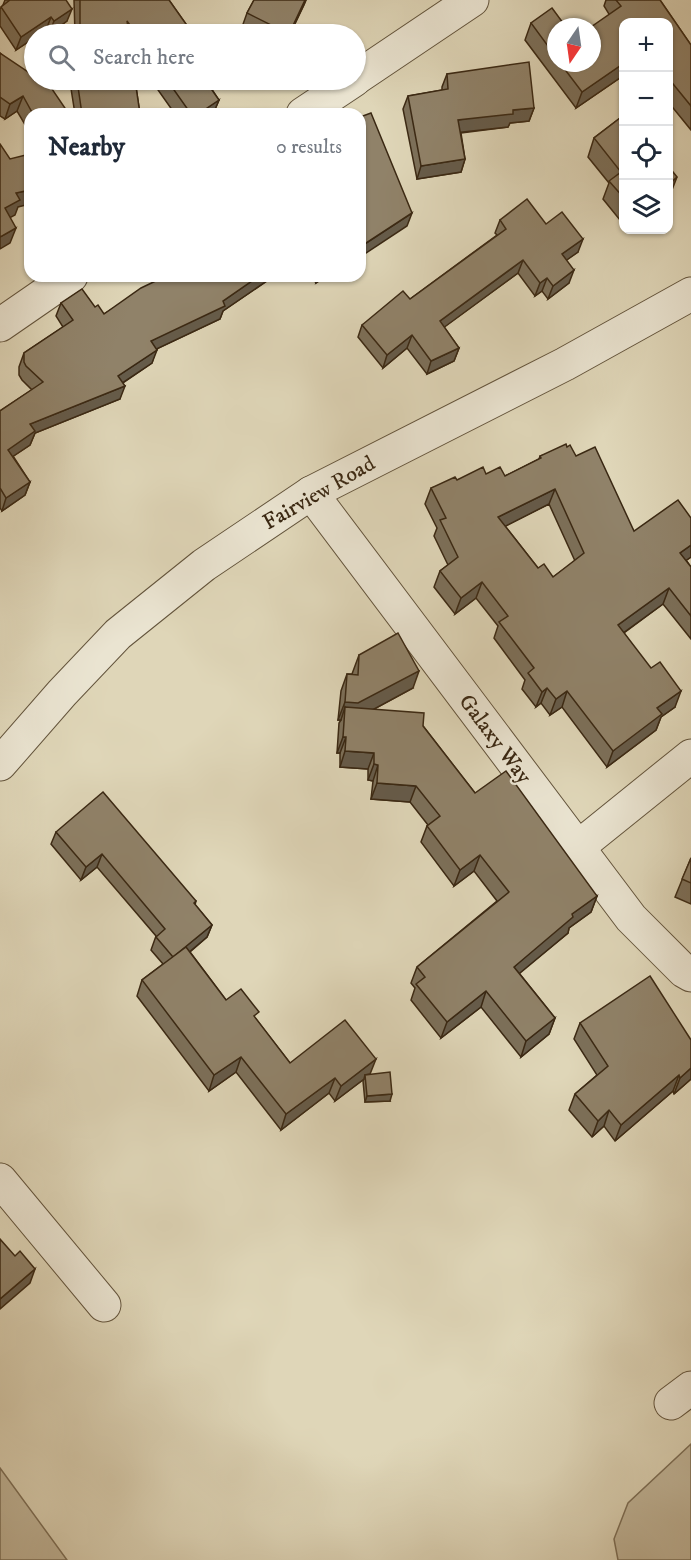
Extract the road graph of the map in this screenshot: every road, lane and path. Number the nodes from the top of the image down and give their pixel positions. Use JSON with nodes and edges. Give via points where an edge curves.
{"nodes":[{"id":1,"x":472,"y":0,"type":"edge"},
{"id":2,"x":366,"y":72,"type":"edge"},
{"id":3,"x":339,"y":90,"type":"edge"},
{"id":4,"x":312,"y":108,"type":"edge"},
{"id":5,"x":62,"y":282,"type":"edge"},
{"id":6,"x":691,"y":294,"type":"edge"},
{"id":7,"x":0,"y":325,"type":"edge"},
{"id":8,"x":311,"y":494,"type":"junction"},
{"id":9,"x":691,"y":756,"type":"edge"},
{"id":10,"x":0,"y":764,"type":"edge"},
{"id":11,"x":577,"y":848,"type":"junction"},
{"id":12,"x":691,"y":975,"type":"edge"},
{"id":13,"x":0,"y":1180,"type":"edge"},
{"id":14,"x":104,"y":1305,"type":"dead end"}],
"edges":[{"from":1,"to":2,"type":"street"},
{"from":3,"to":4,"type":"street"},
{"from":5,"to":7,"type":"street"},
{"from":6,"to":8,"type":"street","name":"Fairview Road","via":[[565,364]]},
{"from":8,"to":10,"type":"street","name":"Fairview Road","via":[[204,564],[117,634]]},
{"from":8,"to":11,"type":"street","name":"Galaxy Way"},
{"from":9,"to":11,"type":"street"},
{"from":11,"to":12,"type":"street","name":"Galaxy Way","via":[[631,918]]},
{"from":13,"to":14,"type":"street"}]}
